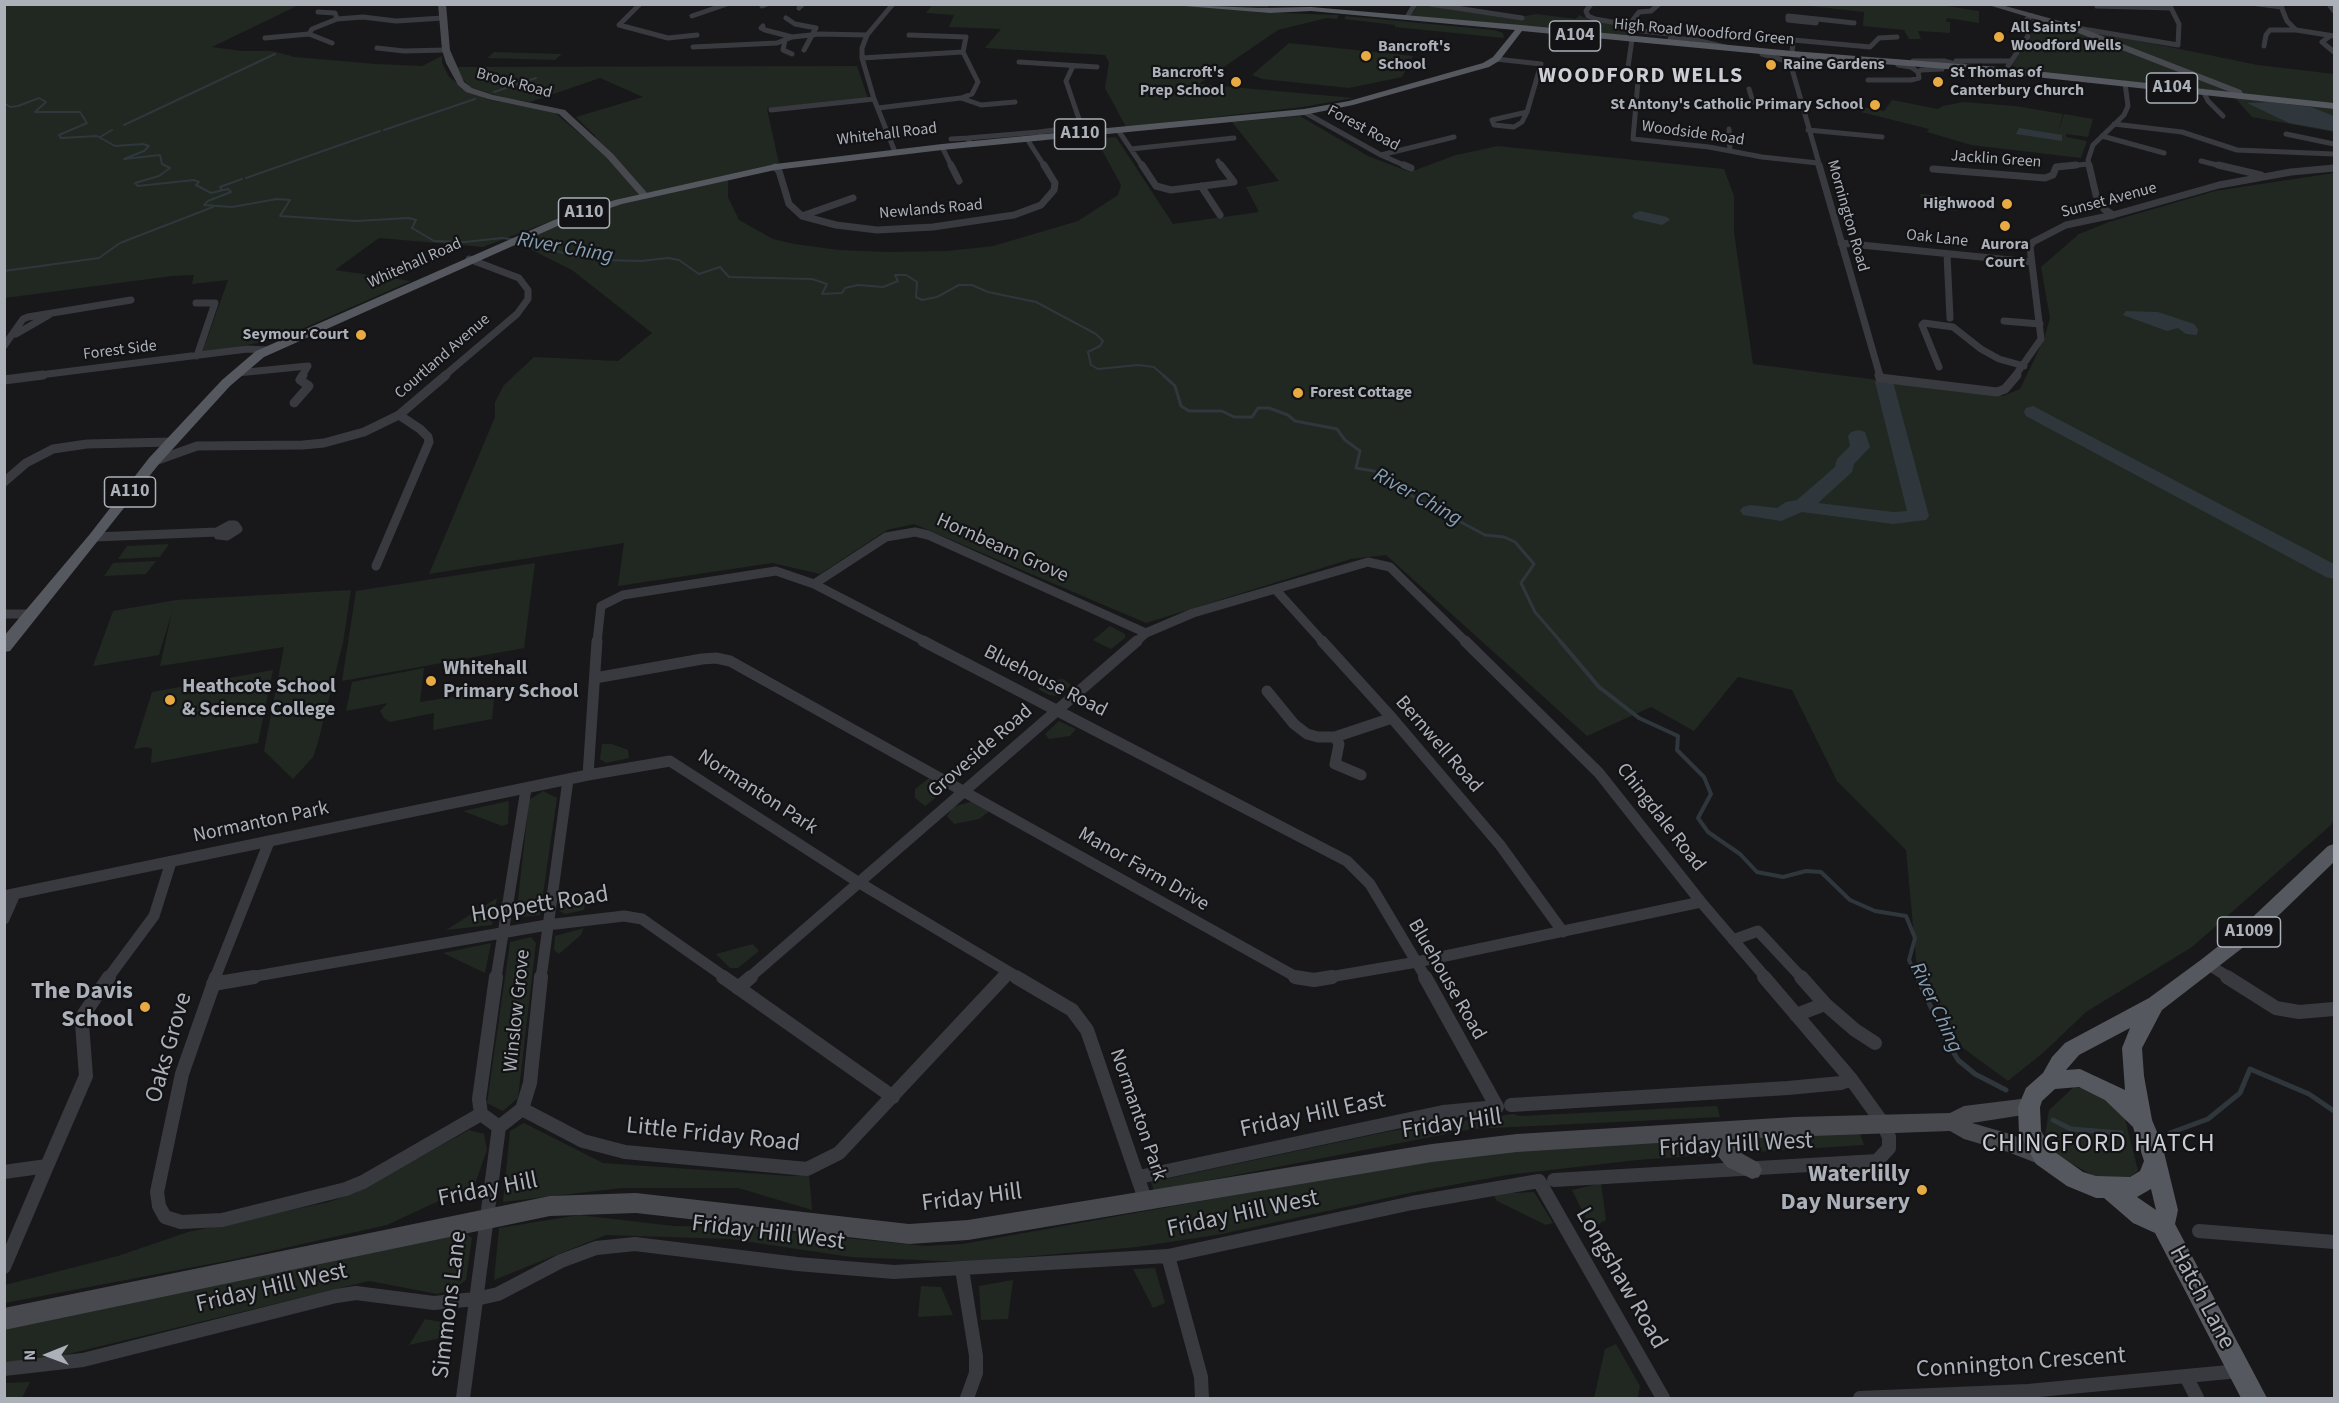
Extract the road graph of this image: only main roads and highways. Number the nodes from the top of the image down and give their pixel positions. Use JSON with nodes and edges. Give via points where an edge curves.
{"nodes":[{"id":1,"x":1164,"y":4,"type":"edge"},
{"id":2,"x":1270,"y":4,"type":"edge"},
{"id":3,"x":1279,"y":7,"type":"edge"},
{"id":4,"x":1312,"y":7,"type":"edge"},
{"id":5,"x":1260,"y":10,"type":"junction"},
{"id":6,"x":1293,"y":10,"type":"junction"},
{"id":7,"x":1520,"y":29,"type":"junction"},
{"id":8,"x":1636,"y":38,"type":"junction"},
{"id":9,"x":1894,"y":64,"type":"junction"},
{"id":10,"x":2009,"y":72,"type":"junction"},
{"id":11,"x":2334,"y":106,"type":"edge"},
{"id":12,"x":4,"y":646,"type":"edge"},
{"id":13,"x":2334,"y":851,"type":"edge"},
{"id":14,"x":2156,"y":1004,"type":"junction"},
{"id":15,"x":2050,"y":1080,"type":"junction"},
{"id":16,"x":2149,"y":1139,"type":"junction"},
{"id":17,"x":2110,"y":1189,"type":"junction"},
{"id":18,"x":2163,"y":1225,"type":"junction"},
{"id":19,"x":2254,"y":1398,"type":"edge"}],
"edges":[{"from":1,"to":5,"type":"main road","number":"A104"},
{"from":2,"to":3,"type":"main road"},
{"from":3,"to":5,"type":"main road","number":"A104"},
{"from":3,"to":6,"type":"main road"},
{"from":4,"to":6,"type":"main road","name":"High Road Woodford Green","number":"A104"},
{"from":4,"to":7,"type":"main road","name":"High Road Woodford Green","number":"A104"},
{"from":5,"to":6,"type":"main road","number":"A104"},
{"from":6,"to":7,"type":"main road","name":"High Road Woodford Green","number":"A104"},
{"from":7,"to":8,"type":"main road","name":"High Road Woodford Green","number":"A104"},
{"from":7,"to":12,"type":"main road","name":"Whitehall Road","number":"A110","via":[[1496,59],[1478,68],[1350,103],[1304,112],[1027,139],[969,141],[775,167],[645,196],[526,235],[252,360],[154,461]]},
{"from":8,"to":9,"type":"main road","name":"High Road Woodford Green","number":"A104","via":[[1759,54]]},
{"from":8,"to":9,"type":"main road","name":"High Road Woodford Green","number":"A104","via":[[1791,58]]},
{"from":9,"to":10,"type":"main road","name":"High Road Woodford Green","number":"A104"},
{"from":9,"to":10,"type":"main road","name":"High Road Woodford Green","number":"A104"},
{"from":10,"to":11,"type":"main road","name":"High Road Woodford Green","number":"A104"},
{"from":13,"to":14,"type":"main road","number":"A1009","via":[[2247,934]]},
{"from":14,"to":15,"type":"main road","number":"A1009","via":[[2072,1050]]},
{"from":14,"to":16,"type":"main road","number":"A1009","via":[[2132,1048],[2133,1076]]},
{"from":15,"to":16,"type":"main road","number":"A1009","via":[[2080,1078],[2099,1085],[2124,1101]]},
{"from":15,"to":17,"type":"main road","number":"A1009","via":[[2031,1101],[2030,1133],[2044,1157],[2074,1179]]},
{"from":16,"to":17,"type":"main road","via":[[2149,1178],[2133,1188]]},
{"from":16,"to":18,"type":"main road","name":"Hatch Lane","number":"A1009","via":[[2168,1210]]},
{"from":17,"to":18,"type":"main road","name":"Hatch Lane","via":[[2141,1215]]},
{"from":18,"to":19,"type":"main road","name":"Hatch Lane"}]}
